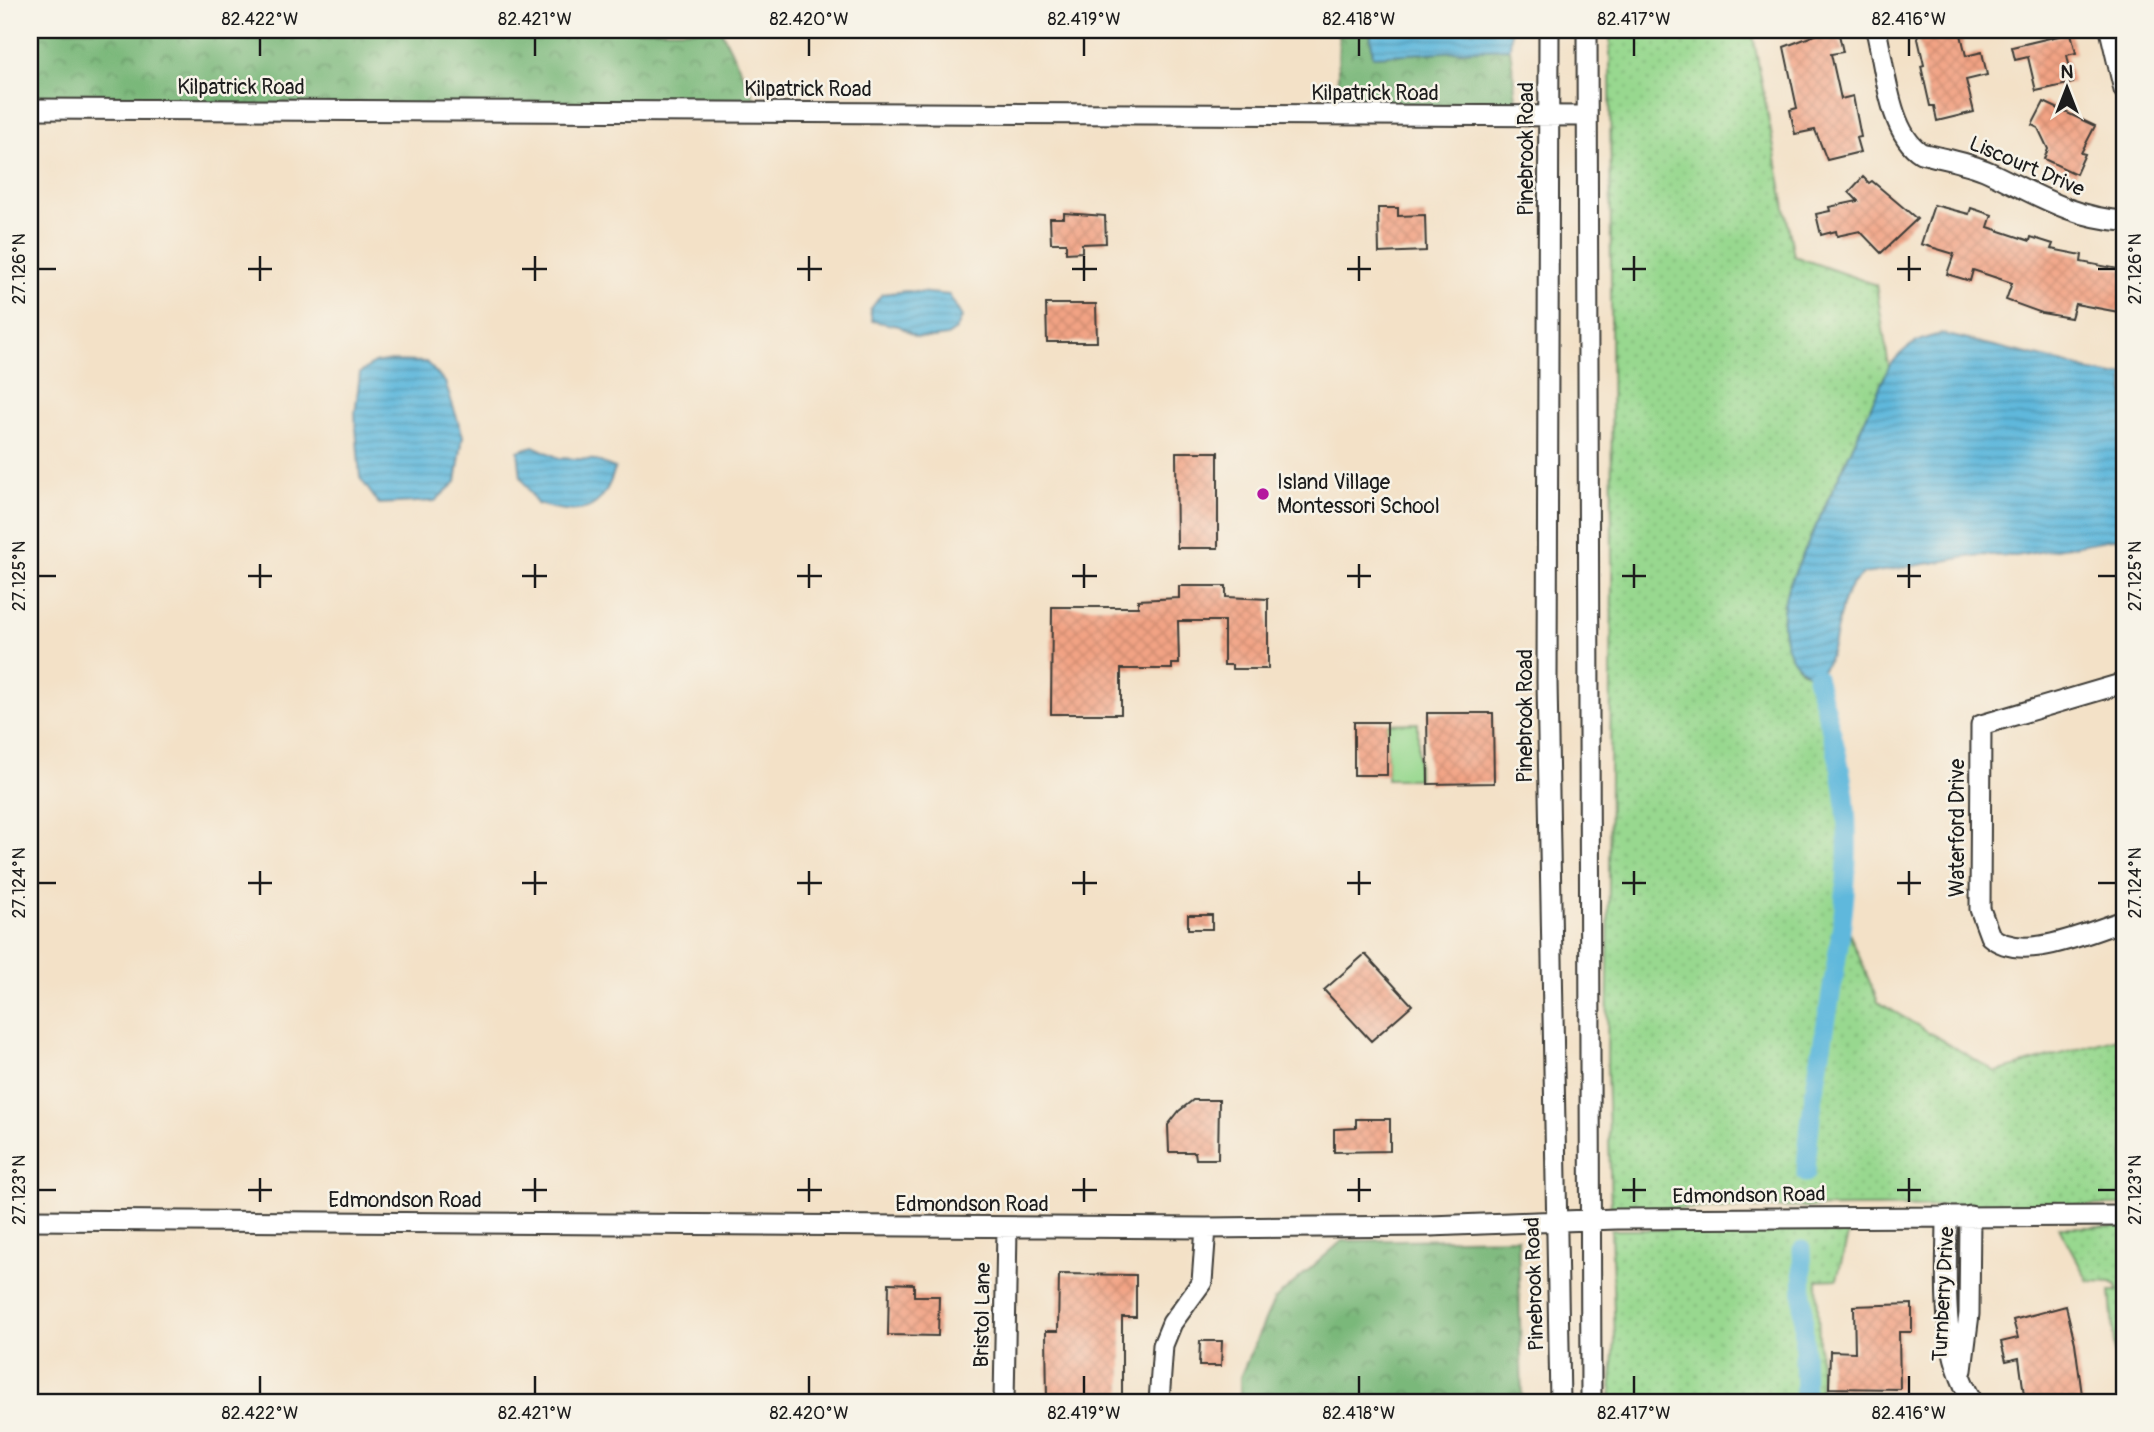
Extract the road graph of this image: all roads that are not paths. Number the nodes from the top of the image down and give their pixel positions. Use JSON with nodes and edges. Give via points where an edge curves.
{"nodes":[{"id":1,"x":1549,"y":30,"type":"edge"},
{"id":2,"x":1587,"y":30,"type":"edge"},
{"id":3,"x":1876,"y":30,"type":"edge"},
{"id":4,"x":2110,"y":30,"type":"edge"},
{"id":5,"x":2124,"y":90,"type":"edge"},
{"id":6,"x":30,"y":109,"type":"edge"},
{"id":7,"x":1549,"y":116,"type":"junction"},
{"id":8,"x":1586,"y":116,"type":"junction"},
{"id":9,"x":2124,"y":221,"type":"edge"},
{"id":10,"x":2124,"y":683,"type":"edge"},
{"id":11,"x":2124,"y":921,"type":"edge"},
{"id":12,"x":1947,"y":1216,"type":"junction"},
{"id":13,"x":1969,"y":1216,"type":"junction"},
{"id":14,"x":2124,"y":1216,"type":"edge"},
{"id":15,"x":30,"y":1220,"type":"edge"},
{"id":16,"x":1593,"y":1220,"type":"junction"},
{"id":17,"x":1554,"y":1222,"type":"junction"},
{"id":18,"x":1007,"y":1228,"type":"junction"},
{"id":19,"x":1206,"y":1228,"type":"junction"},
{"id":20,"x":1961,"y":1375,"type":"junction"},
{"id":21,"x":1004,"y":1402,"type":"edge"},
{"id":22,"x":1159,"y":1402,"type":"edge"},
{"id":23,"x":1560,"y":1402,"type":"edge"},
{"id":24,"x":1591,"y":1402,"type":"edge"},
{"id":25,"x":1973,"y":1402,"type":"edge"}],
"edges":[{"from":1,"to":7,"type":"street","name":"Pinebrook Road"},
{"from":2,"to":8,"type":"street"},
{"from":3,"to":9,"type":"street","name":"Liscourt Drive","via":[[1898,124],[1912,147],[1989,172],[2057,207]]},
{"from":4,"to":5,"type":"street"},
{"from":6,"to":7,"type":"street","name":"Kilpatrick Road"},
{"from":7,"to":8,"type":"street","name":"Kilpatrick Road"},
{"from":7,"to":17,"type":"street","name":"Pinebrook Road","via":[[1547,682]]},
{"from":8,"to":16,"type":"street"},
{"from":10,"to":11,"type":"street","name":"Waterford Drive","via":[[1981,725],[1980,909],[1990,936],[2015,949]]},
{"from":12,"to":13,"type":"street","name":"Edmondson Road"},
{"from":12,"to":16,"type":"street","name":"Edmondson Road"},
{"from":12,"to":20,"type":"street","name":"Turnberry Drive","via":[[1948,1324]]},
{"from":13,"to":14,"type":"street","name":"Edmondson Road"},
{"from":13,"to":20,"type":"street","name":"Turnberry Drive","via":[[1969,1314]]},
{"from":15,"to":18,"type":"street","name":"Edmondson Road"},
{"from":16,"to":17,"type":"street","name":"Edmondson Road"},
{"from":16,"to":24,"type":"street"},
{"from":17,"to":19,"type":"street","name":"Edmondson Road"},
{"from":17,"to":23,"type":"street","name":"Pinebrook Road"},
{"from":18,"to":19,"type":"street","name":"Edmondson Road"},
{"from":18,"to":21,"type":"street","name":"Bristol Lane"},
{"from":19,"to":22,"type":"street","via":[[1202,1282],[1172,1322],[1163,1345]]},
{"from":20,"to":25,"type":"street","name":"Turnberry Drive"}]}
